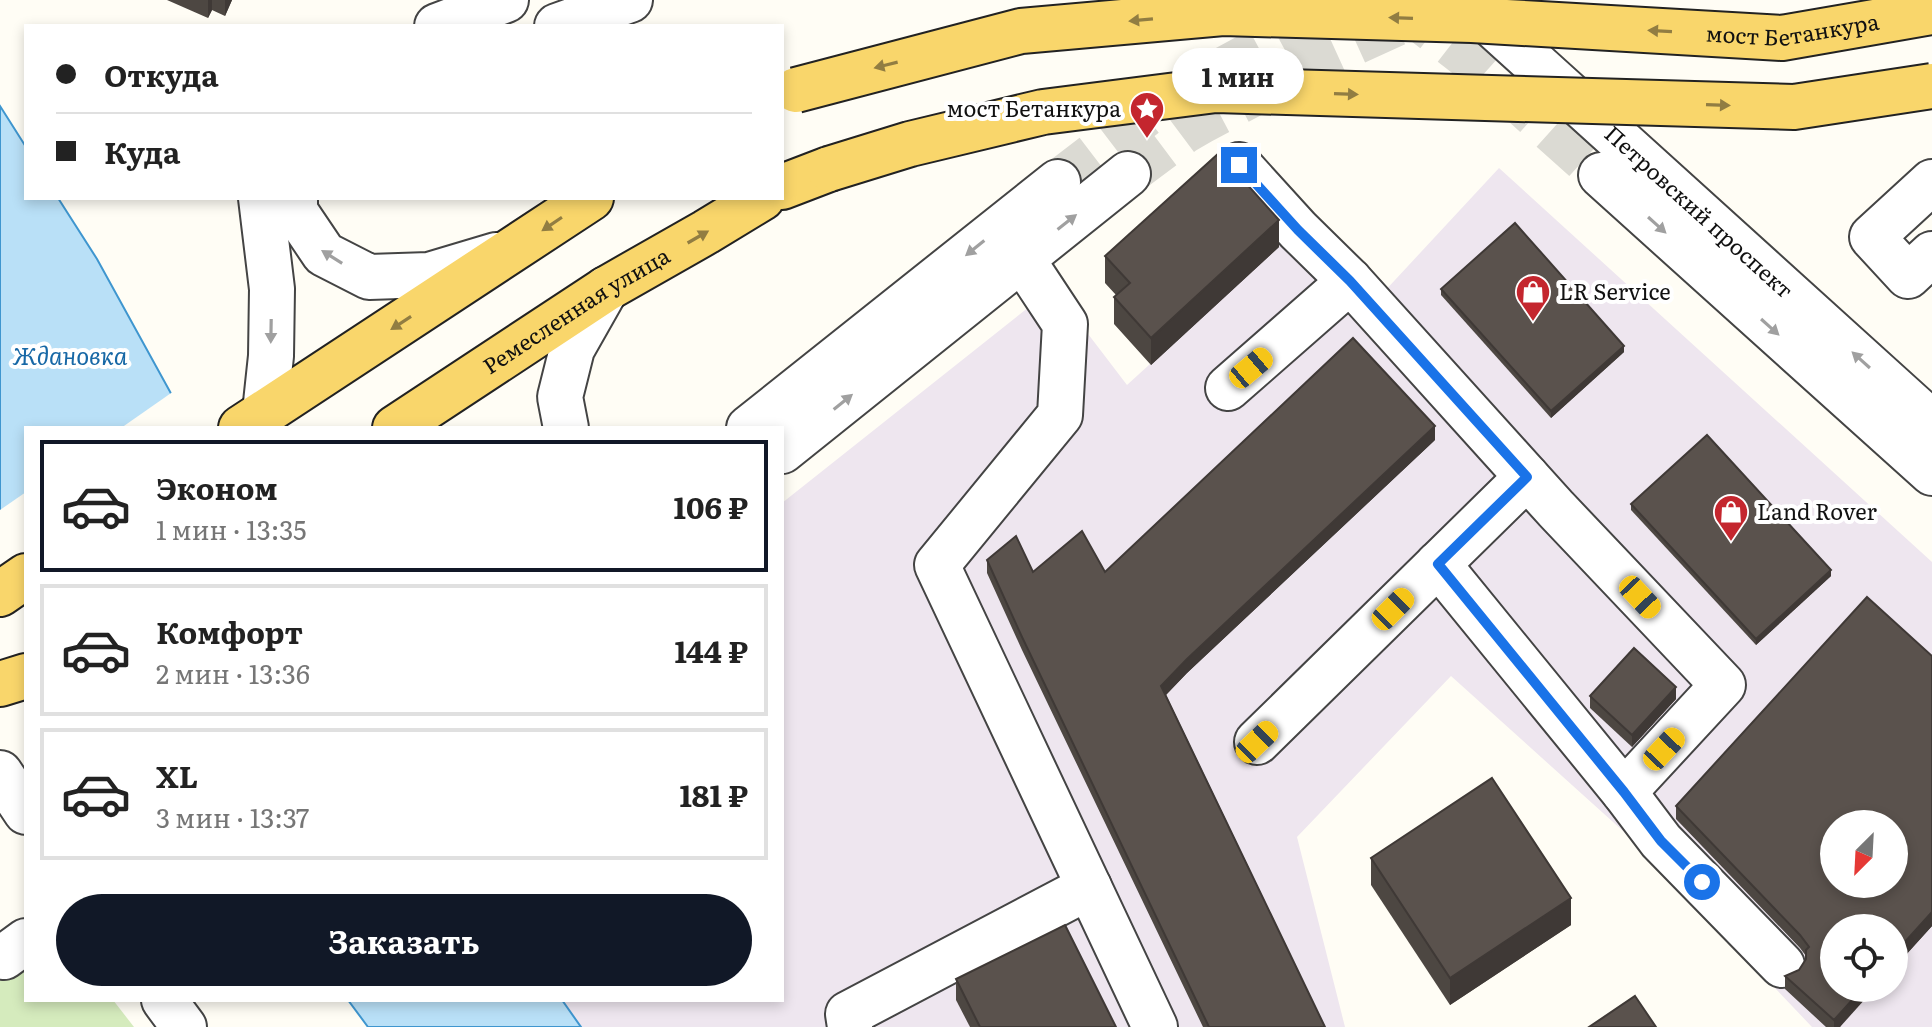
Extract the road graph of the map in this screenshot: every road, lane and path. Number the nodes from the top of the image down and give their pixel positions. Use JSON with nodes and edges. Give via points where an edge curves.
{"nodes":[{"id":1,"x":506,"y":0,"type":"edge"},
{"id":2,"x":630,"y":0,"type":"edge"},
{"id":3,"x":1464,"y":0,"type":"edge"},
{"id":4,"x":1932,"y":12,"type":"edge"},
{"id":5,"x":442,"y":24,"type":"edge"},
{"id":6,"x":563,"y":24,"type":"edge"},
{"id":7,"x":1932,"y":86,"type":"edge"},
{"id":8,"x":789,"y":93,"type":"edge"},
{"id":9,"x":1239,"y":165,"type":"dead end"},
{"id":10,"x":1128,"y":174,"type":"tunnel mouth"},
{"id":11,"x":1601,"y":175,"type":"tunnel mouth"},
{"id":12,"x":1058,"y":182,"type":"tunnel mouth"},
{"id":13,"x":1932,"y":182,"type":"edge"},
{"id":14,"x":784,"y":186,"type":"edge"},
{"id":15,"x":261,"y":200,"type":"edge"},
{"id":16,"x":295,"y":200,"type":"edge"},
{"id":17,"x":588,"y":200,"type":"edge"},
{"id":18,"x":759,"y":200,"type":"edge"},
{"id":19,"x":513,"y":249,"type":"junction"},
{"id":20,"x":1932,"y":254,"type":"edge"},
{"id":21,"x":1019,"y":260,"type":"junction"},
{"id":22,"x":1350,"y":281,"type":"junction"},
{"id":23,"x":606,"y":289,"type":"junction"},
{"id":24,"x":1228,"y":388,"type":"dead end"},
{"id":25,"x":1919,"y":418,"type":"edge"},
{"id":26,"x":253,"y":420,"type":"edge"},
{"id":27,"x":398,"y":426,"type":"edge"},
{"id":28,"x":566,"y":426,"type":"edge"},
{"id":29,"x":752,"y":426,"type":"edge"},
{"id":30,"x":784,"y":449,"type":"edge"},
{"id":31,"x":1932,"y":473,"type":"edge"},
{"id":32,"x":1527,"y":477,"type":"junction"},
{"id":33,"x":1438,"y":564,"type":"junction"},
{"id":34,"x":24,"y":577,"type":"edge"},
{"id":35,"x":0,"y":594,"type":"edge"},
{"id":36,"x":24,"y":677,"type":"edge"},
{"id":37,"x":0,"y":684,"type":"edge"},
{"id":38,"x":1257,"y":742,"type":"dead end"},
{"id":39,"x":0,"y":773,"type":"edge"},
{"id":40,"x":1624,"y":792,"type":"junction"},
{"id":41,"x":24,"y":809,"type":"edge"},
{"id":42,"x":1089,"y":887,"type":"junction"},
{"id":43,"x":1782,"y":965,"type":"dead end"},
{"id":44,"x":165,"y":1002,"type":"edge"},
{"id":45,"x":184,"y":1027,"type":"edge"},
{"id":46,"x":850,"y":1027,"type":"edge"},
{"id":47,"x":1155,"y":1027,"type":"edge"}],
"edges":[{"from":1,"to":5,"type":"street"},
{"from":2,"to":6,"type":"street"},
{"from":25,"to":3,"type":"street","name":"Петровский проспект","one_way":true},
{"from":4,"to":8,"type":"main road","name":"мост Бетанкура","one_way":true,"bridge":true,"via":[[1782,38],[1472,20],[1223,13],[1021,31]]},
{"from":14,"to":7,"type":"main road","one_way":true,"bridge":true,"via":[[910,144],[1043,112],[1216,90],[1794,107]]},
{"from":9,"to":22,"type":"street"},
{"from":21,"to":10,"type":"street","one_way":true},
{"from":11,"to":25,"type":"street","name":"Петровский проспект","one_way":true},
{"from":12,"to":29,"type":"street","one_way":true},
{"from":13,"to":20,"type":"street","via":[[1872,237],[1908,276]]},
{"from":15,"to":26,"type":"street","one_way":true,"via":[[272,289],[271,356]]},
{"from":19,"to":16,"type":"street","one_way":true,"via":[[429,275],[369,277],[324,254],[295,211]]},
{"from":17,"to":19,"type":"main road","one_way":true},
{"from":23,"to":18,"type":"main road","name":"Ремесленная улица","one_way":true},
{"from":19,"to":26,"type":"main road","one_way":true},
{"from":30,"to":21,"type":"street","one_way":true},
{"from":21,"to":42,"type":"street","via":[[1065,324],[1060,415],[937,565]]},
{"from":22,"to":24,"type":"street"},
{"from":22,"to":32,"type":"street"},
{"from":23,"to":27,"type":"main road","name":"Ремесленная улица"},
{"from":23,"to":28,"type":"street","via":[[572,349],[560,397]]},
{"from":25,"to":31,"type":"street","name":"Петровский проспект"},
{"from":32,"to":33,"type":"street"},
{"from":32,"to":40,"type":"street","via":[[1723,685]]},
{"from":33,"to":38,"type":"street"},
{"from":33,"to":40,"type":"street"},
{"from":34,"to":35,"type":"main road"},
{"from":36,"to":37,"type":"main road"},
{"from":39,"to":41,"type":"street"},
{"from":40,"to":43,"type":"street","via":[[1661,841]]},
{"from":42,"to":46,"type":"street","via":[[848,1014]]},
{"from":42,"to":47,"type":"street"},
{"from":44,"to":45,"type":"street"}]}
